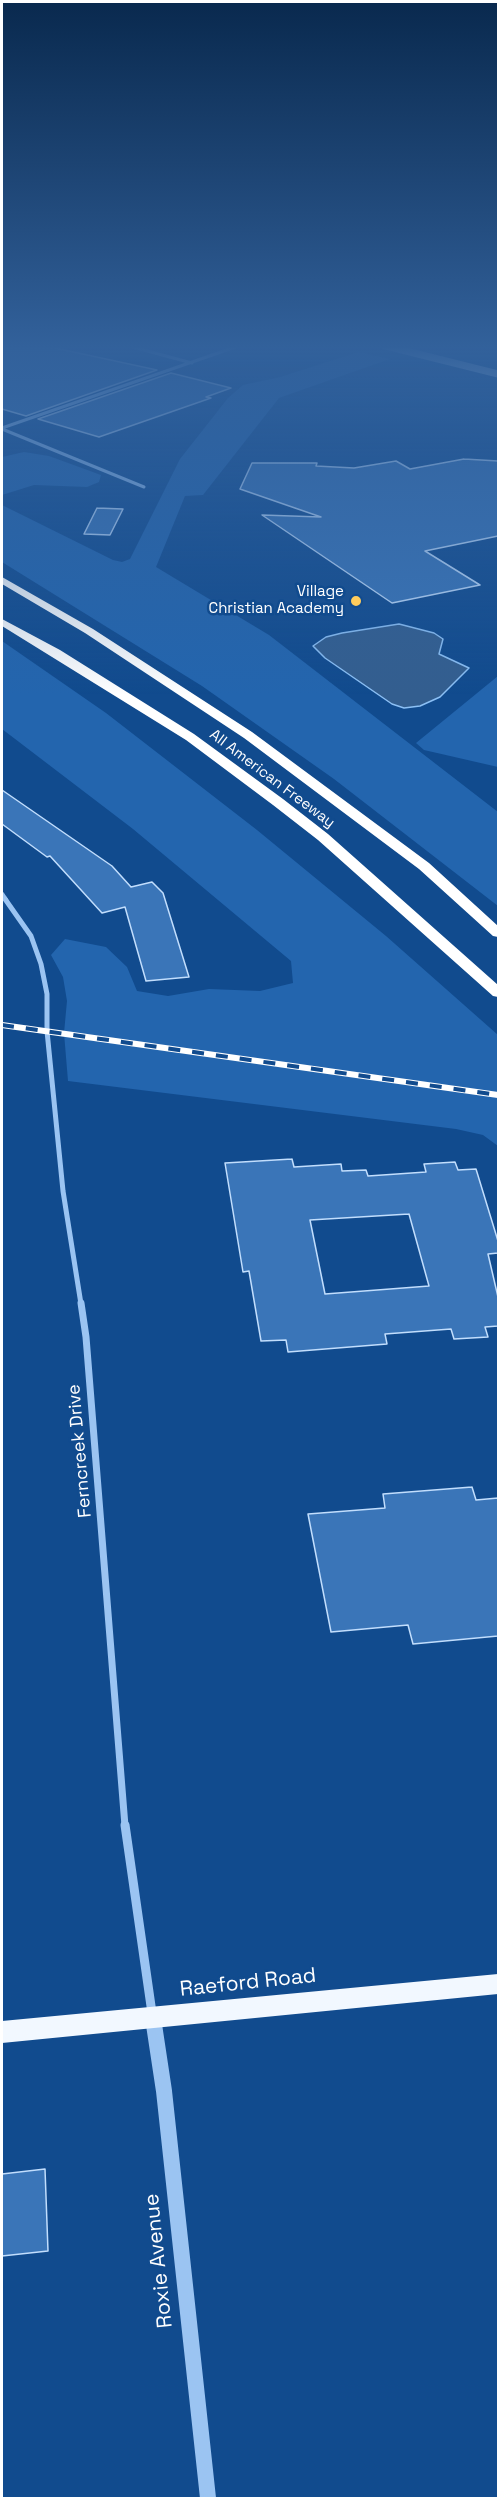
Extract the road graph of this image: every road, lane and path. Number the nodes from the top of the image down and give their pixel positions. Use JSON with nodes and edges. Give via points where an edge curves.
{"nodes":[{"id":1,"x":83,"y":462,"type":"edge"},
{"id":2,"x":144,"y":487,"type":"dead end"},
{"id":3,"x":2,"y":580,"type":"edge"},
{"id":4,"x":2,"y":622,"type":"edge"},
{"id":5,"x":2,"y":894,"type":"edge"},
{"id":6,"x":498,"y":933,"type":"edge"},
{"id":7,"x":498,"y":993,"type":"edge"},
{"id":8,"x":498,"y":1984,"type":"edge"},
{"id":9,"x":153,"y":2018,"type":"junction"},
{"id":10,"x":2,"y":2032,"type":"edge"},
{"id":11,"x":208,"y":2499,"type":"edge"}],
"edges":[{"from":1,"to":2,"type":"street"},
{"from":3,"to":6,"type":"highway","name":"All American Freeway","via":[[89,631],[248,735],[424,866]]},
{"from":4,"to":7,"type":"highway","name":"All American Freeway","via":[[181,732],[278,802],[323,837]]},
{"from":5,"to":9,"type":"street","name":"Ferncreek Drive","via":[[31,936],[47,994],[46,1030],[63,1191],[86,1337],[127,1847]]},
{"from":8,"to":9,"type":"highway","name":"Raeford Road"},
{"from":9,"to":10,"type":"highway","name":"Raeford Road"},
{"from":9,"to":11,"type":"street","name":"Roxie Avenue"}]}
